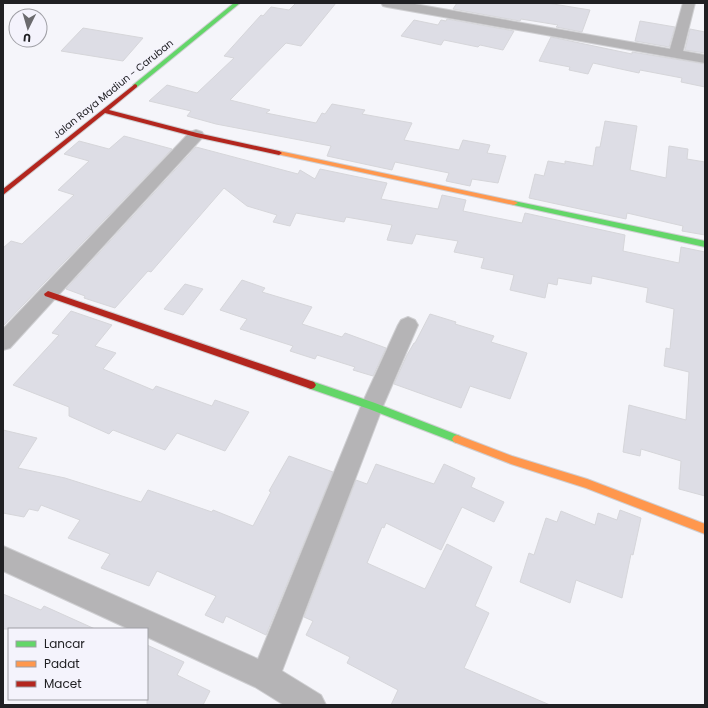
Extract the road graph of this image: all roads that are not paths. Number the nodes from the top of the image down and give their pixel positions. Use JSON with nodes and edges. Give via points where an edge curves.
{"nodes":[{"id":1,"x":237,"y":3,"type":"edge"},
{"id":2,"x":387,"y":3,"type":"edge"},
{"id":3,"x":689,"y":3,"type":"edge"},
{"id":4,"x":676,"y":54,"type":"junction"},
{"id":5,"x":705,"y":59,"type":"edge"},
{"id":6,"x":104,"y":111,"type":"junction"},
{"id":7,"x":196,"y":135,"type":"junction"},
{"id":8,"x":3,"y":193,"type":"edge"},
{"id":9,"x":705,"y":244,"type":"edge"},
{"id":10,"x":48,"y":294,"type":"junction"},
{"id":11,"x":408,"y":325,"type":"dead end"},
{"id":12,"x":3,"y":342,"type":"edge"},
{"id":13,"x":372,"y":406,"type":"junction"},
{"id":14,"x":705,"y":529,"type":"edge"},
{"id":15,"x":3,"y":558,"type":"edge"},
{"id":16,"x":265,"y":677,"type":"junction"},
{"id":17,"x":311,"y":705,"type":"edge"}],
"edges":[{"from":1,"to":6,"type":"main road","name":"Jalan Raya Madiun - Caruban"},
{"from":2,"to":4,"type":"street"},
{"from":3,"to":4,"type":"street"},
{"from":4,"to":5,"type":"street"},
{"from":6,"to":7,"type":"main road"},
{"from":6,"to":8,"type":"main road","name":"Jalan Raya Madiun - Caruban"},
{"from":7,"to":9,"type":"main road"},
{"from":7,"to":10,"type":"street"},
{"from":10,"to":12,"type":"street"},
{"from":10,"to":13,"type":"main road"},
{"from":11,"to":13,"type":"street"},
{"from":13,"to":14,"type":"main road","via":[[511,460],[587,484]]},
{"from":13,"to":16,"type":"street"},
{"from":15,"to":16,"type":"street"},
{"from":16,"to":17,"type":"street"}]}
